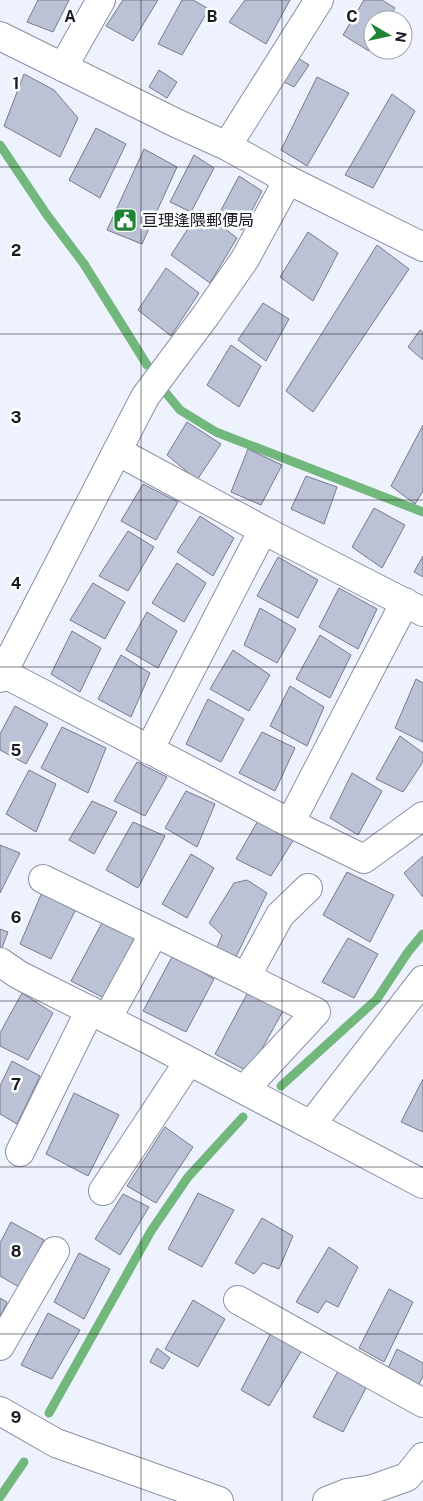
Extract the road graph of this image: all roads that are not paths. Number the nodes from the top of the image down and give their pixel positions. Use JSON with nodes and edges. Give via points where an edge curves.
{"nodes":[{"id":1,"x":101,"y":0,"type":"edge"},
{"id":2,"x":319,"y":0,"type":"edge"},
{"id":3,"x":0,"y":36,"type":"edge"},
{"id":4,"x":63,"y":67,"type":"junction"},
{"id":5,"x":227,"y":146,"type":"junction"},
{"id":6,"x":288,"y":180,"type":"junction"},
{"id":7,"x":423,"y":247,"type":"edge"},
{"id":8,"x":117,"y":451,"type":"junction"},
{"id":9,"x":263,"y":530,"type":"junction"},
{"id":10,"x":414,"y":607,"type":"edge"},
{"id":11,"x":1,"y":676,"type":"edge"},
{"id":12,"x":149,"y":750,"type":"junction"},
{"id":13,"x":423,"y":816,"type":"edge"},
{"id":14,"x":290,"y":823,"type":"junction"},
{"id":15,"x":43,"y":879,"type":"dead end"},
{"id":16,"x":308,"y":888,"type":"dead end"},
{"id":17,"x":154,"y":933,"type":"junction"},
{"id":18,"x":0,"y":962,"type":"edge"},
{"id":19,"x":246,"y":977,"type":"junction"},
{"id":20,"x":422,"y":984,"type":"edge"},
{"id":21,"x":98,"y":1015,"type":"junction"},
{"id":22,"x":189,"y":1061,"type":"junction"},
{"id":23,"x":244,"y":1090,"type":"junction"},
{"id":24,"x":311,"y":1126,"type":"junction"},
{"id":25,"x":20,"y":1152,"type":"dead end"},
{"id":26,"x":423,"y":1184,"type":"edge"},
{"id":27,"x":103,"y":1191,"type":"dead end"},
{"id":28,"x":55,"y":1251,"type":"dead end"},
{"id":29,"x":238,"y":1300,"type":"dead end"},
{"id":30,"x":0,"y":1346,"type":"edge"},
{"id":31,"x":423,"y":1403,"type":"edge"},
{"id":32,"x":0,"y":1411,"type":"edge"},
{"id":33,"x":423,"y":1457,"type":"edge"},
{"id":34,"x":219,"y":1501,"type":"edge"},
{"id":35,"x":327,"y":1501,"type":"edge"}],
"edges":[{"from":1,"to":4,"type":"street"},
{"from":2,"to":5,"type":"street"},
{"from":3,"to":4,"type":"street"},
{"from":4,"to":5,"type":"street"},
{"from":5,"to":6,"type":"street"},
{"from":6,"to":7,"type":"street"},
{"from":6,"to":8,"type":"street","via":[[245,259],[145,397]]},
{"from":8,"to":9,"type":"street"},
{"from":8,"to":11,"type":"street"},
{"from":9,"to":10,"type":"street"},
{"from":9,"to":12,"type":"street"},
{"from":10,"to":14,"type":"street"},
{"from":11,"to":12,"type":"street"},
{"from":12,"to":14,"type":"street"},
{"from":13,"to":14,"type":"street","via":[[364,860]]},
{"from":15,"to":17,"type":"street"},
{"from":16,"to":19,"type":"street","via":[[280,915]]},
{"from":17,"to":19,"type":"street"},
{"from":17,"to":21,"type":"street"},
{"from":18,"to":21,"type":"street"},
{"from":19,"to":23,"type":"street","via":[[316,1012]]},
{"from":20,"to":24,"type":"street"},
{"from":21,"to":22,"type":"street"},
{"from":21,"to":25,"type":"street"},
{"from":22,"to":23,"type":"street"},
{"from":22,"to":27,"type":"street"},
{"from":23,"to":24,"type":"street"},
{"from":24,"to":26,"type":"street"},
{"from":28,"to":30,"type":"street"},
{"from":29,"to":31,"type":"street"},
{"from":32,"to":34,"type":"street","via":[[56,1443]]},
{"from":33,"to":35,"type":"street","via":[[407,1477],[373,1489],[347,1492]]}]}
